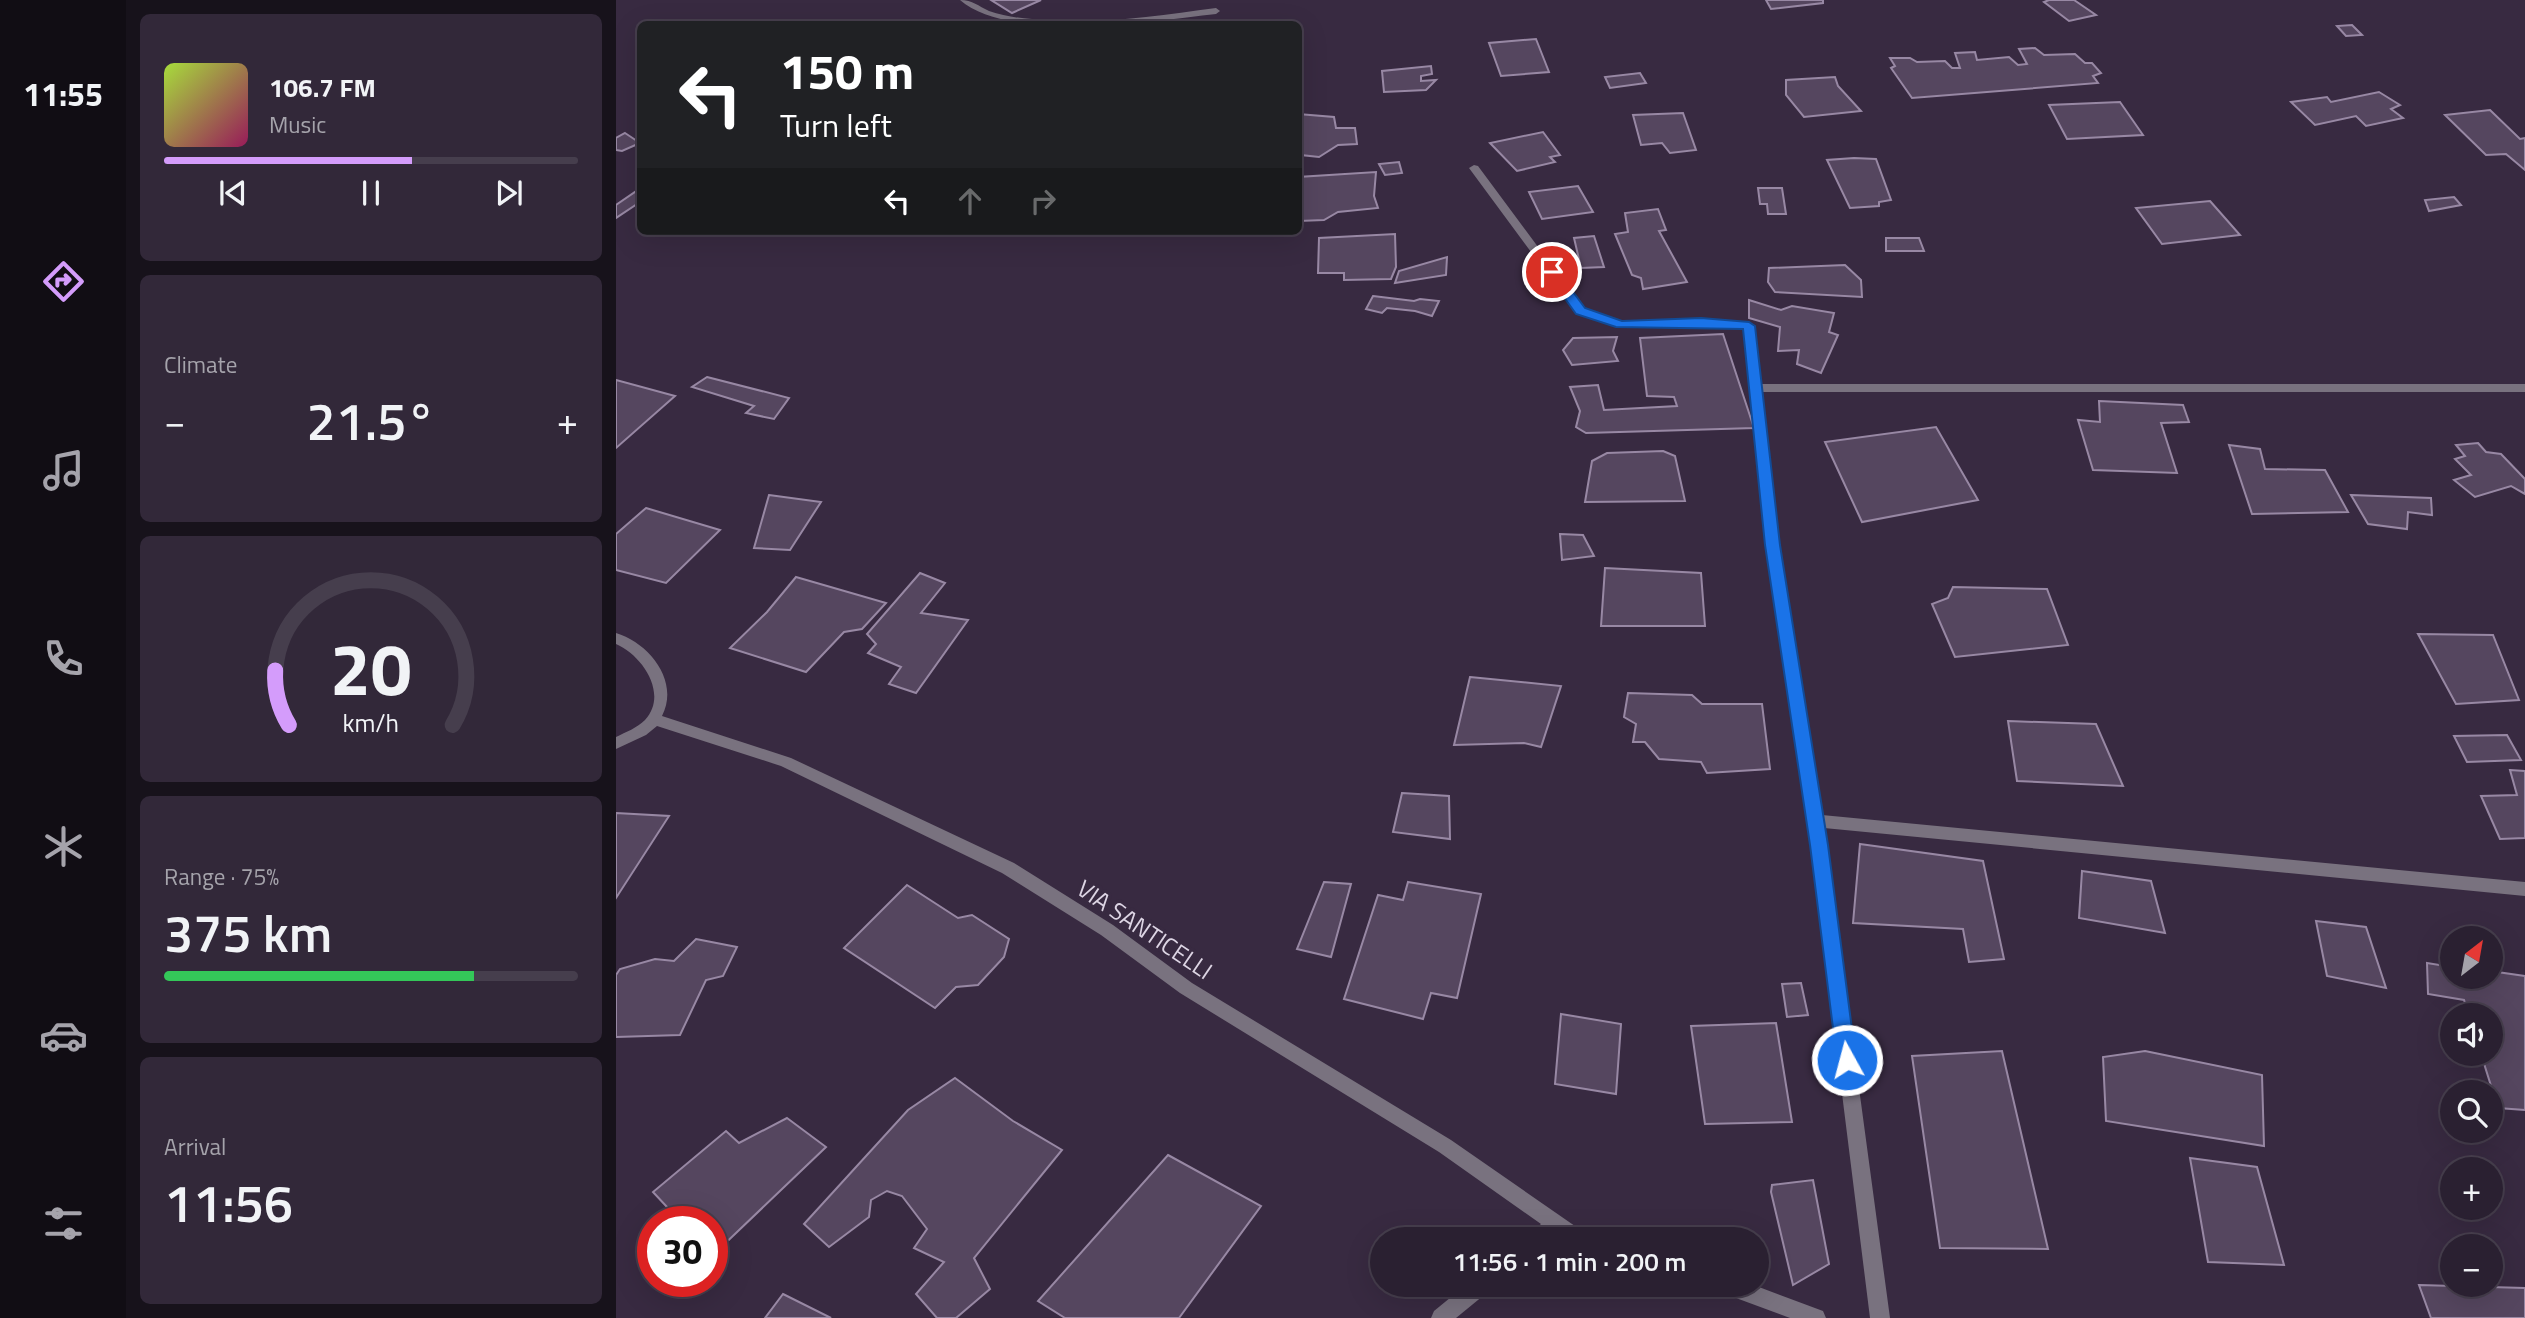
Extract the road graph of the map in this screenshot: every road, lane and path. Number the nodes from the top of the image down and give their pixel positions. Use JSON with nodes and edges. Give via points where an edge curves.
{"nodes":[{"id":1,"x":964,"y":0,"type":"edge"},
{"id":2,"x":1216,"y":11,"type":"dead end"},
{"id":3,"x":1018,"y":21,"type":"edge"},
{"id":4,"x":1111,"y":21,"type":"edge"},
{"id":5,"x":1474,"y":168,"type":"dead end"},
{"id":6,"x":1755,"y":388,"type":"junction"},
{"id":7,"x":2525,"y":388,"type":"edge"},
{"id":8,"x":616,"y":638,"type":"edge"},
{"id":9,"x":654,"y":719,"type":"junction"},
{"id":10,"x":616,"y":743,"type":"edge"},
{"id":11,"x":1815,"y":821,"type":"junction"},
{"id":12,"x":2525,"y":889,"type":"edge"},
{"id":13,"x":1556,"y":1223,"type":"junction"},
{"id":14,"x":1551,"y":1227,"type":"edge"},
{"id":15,"x":1562,"y":1227,"type":"edge"},
{"id":16,"x":1466,"y":1297,"type":"edge"},
{"id":17,"x":1759,"y":1297,"type":"edge"},
{"id":18,"x":1441,"y":1318,"type":"edge"},
{"id":19,"x":1816,"y":1318,"type":"edge"},
{"id":20,"x":1880,"y":1318,"type":"edge"}],
"edges":[{"from":1,"to":3,"type":"street"},
{"from":2,"to":4,"type":"street"},
{"from":5,"to":6,"type":"street","via":[[1580,311],[1620,325],[1701,322],[1749,326]]},
{"from":6,"to":7,"type":"street"},
{"from":6,"to":11,"type":"street","via":[[1773,545]]},
{"from":8,"to":9,"type":"street","via":[[643,654],[657,676],[662,697]]},
{"from":9,"to":10,"type":"street"},
{"from":9,"to":13,"type":"street","name":"VIA SANTICELLI","via":[[786,762],[1008,868],[1107,930],[1186,988],[1445,1146]]},
{"from":11,"to":12,"type":"street"},
{"from":11,"to":20,"type":"street"},
{"from":13,"to":14,"type":"street"},
{"from":13,"to":15,"type":"street","name":"VIA SANTICELLI"},
{"from":16,"to":18,"type":"street"},
{"from":17,"to":19,"type":"street"}]}
